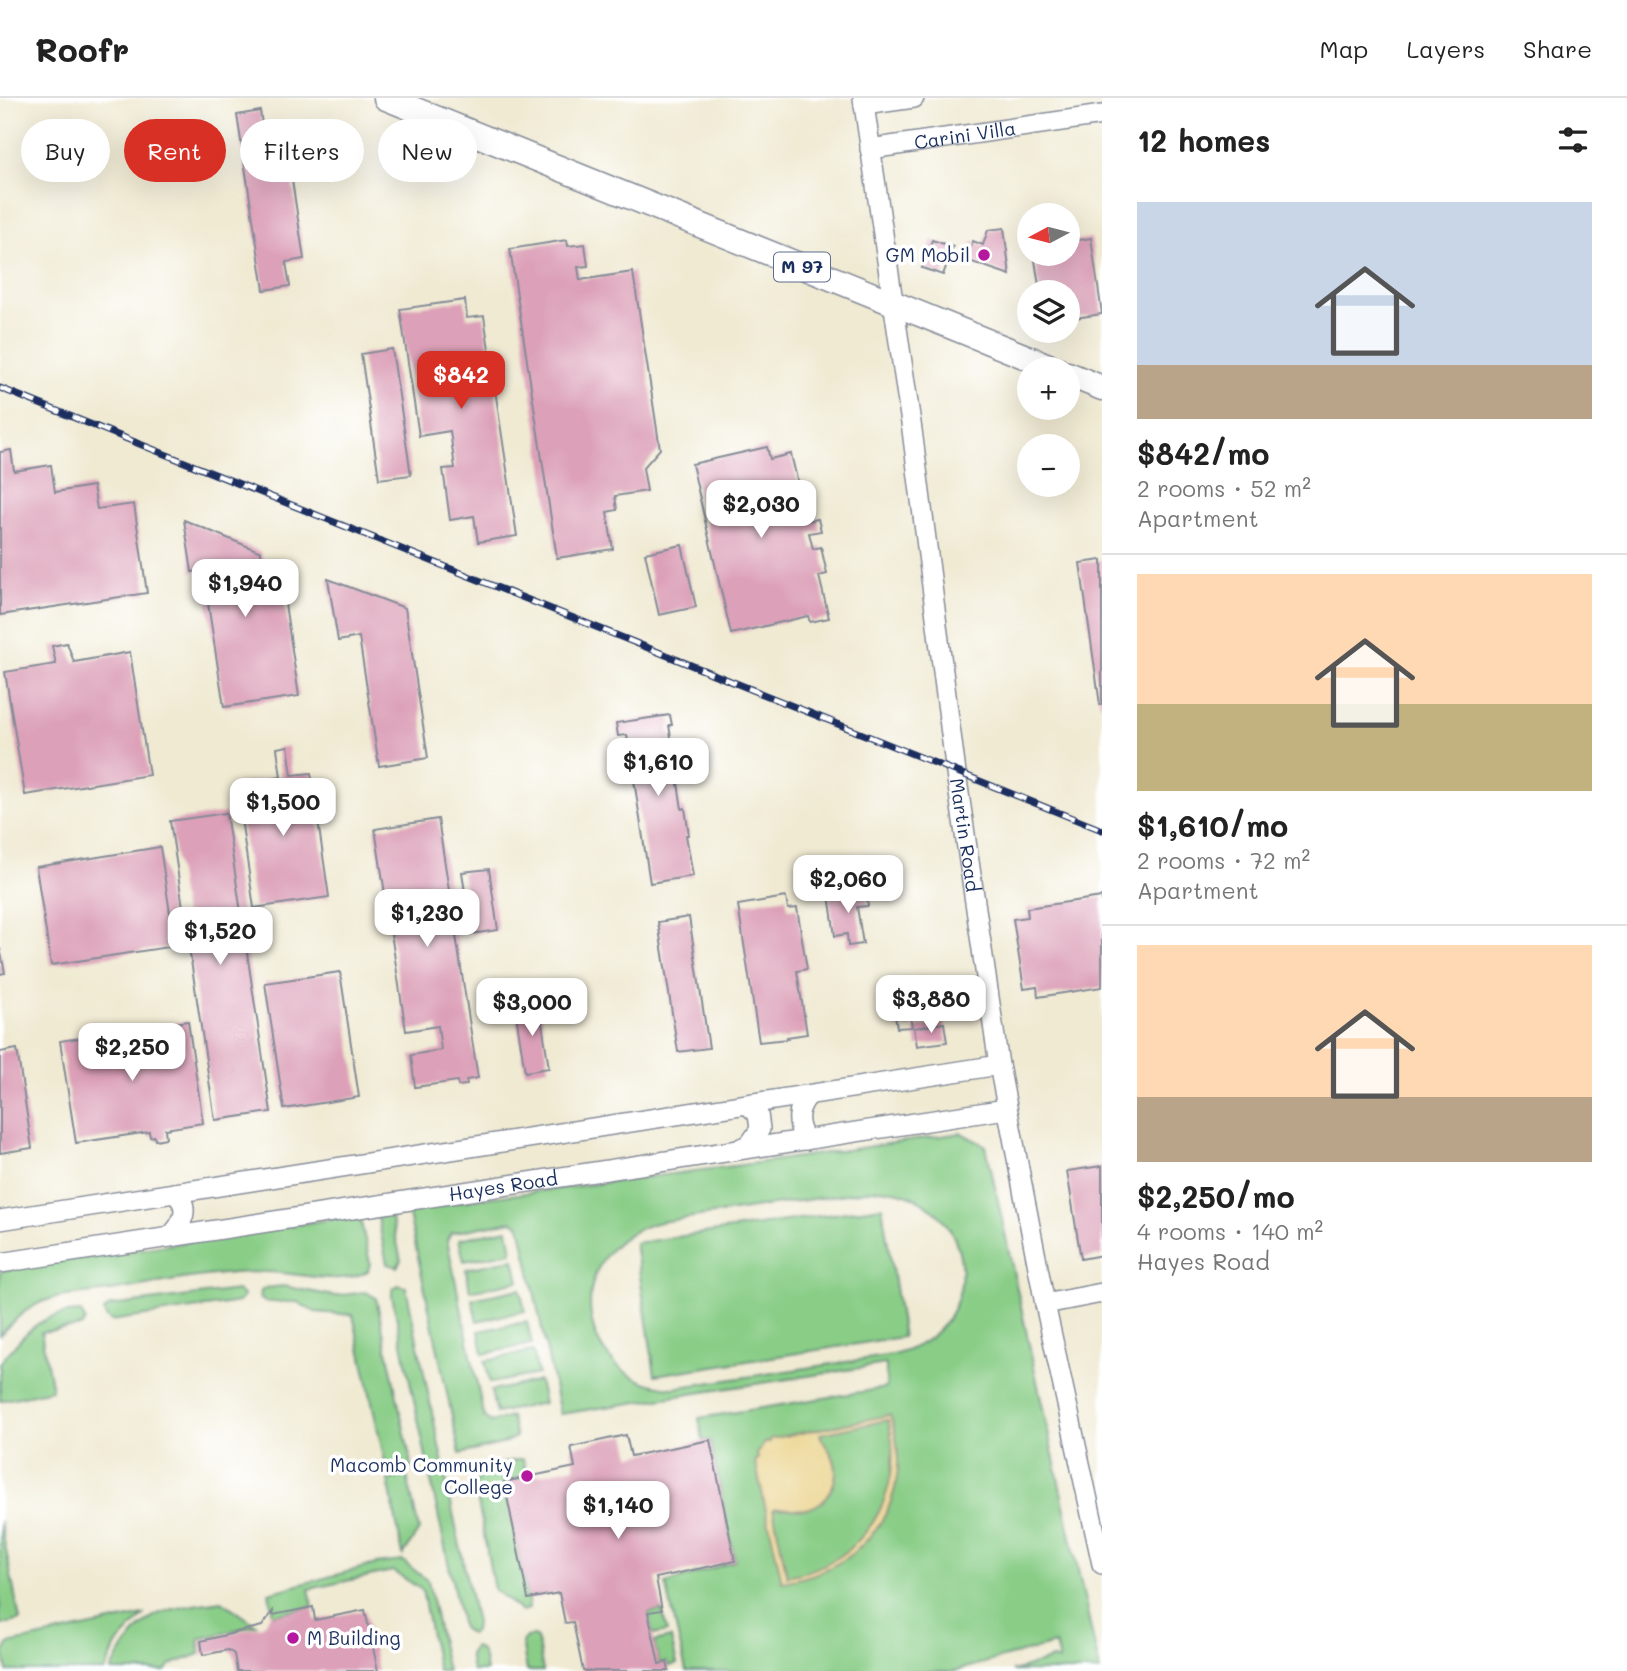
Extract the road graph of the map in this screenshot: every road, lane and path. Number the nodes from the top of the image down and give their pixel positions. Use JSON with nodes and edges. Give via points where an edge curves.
{"nodes":[{"id":1,"x":386,"y":98,"type":"edge"},
{"id":2,"x":914,"y":98,"type":"edge"},
{"id":3,"x":863,"y":101,"type":"edge"},
{"id":4,"x":1102,"y":115,"type":"edge"},
{"id":5,"x":870,"y":149,"type":"junction"},
{"id":6,"x":893,"y":303,"type":"junction"},
{"id":7,"x":1026,"y":357,"type":"edge"},
{"id":8,"x":1080,"y":379,"type":"edge"},
{"id":9,"x":1102,"y":388,"type":"edge"},
{"id":10,"x":999,"y":1065,"type":"junction"},
{"id":11,"x":808,"y":1096,"type":"junction"},
{"id":12,"x":748,"y":1105,"type":"junction"},
{"id":13,"x":1006,"y":1109,"type":"junction"},
{"id":14,"x":806,"y":1140,"type":"junction"},
{"id":15,"x":733,"y":1151,"type":"junction"},
{"id":16,"x":174,"y":1193,"type":"junction"},
{"id":17,"x":0,"y":1220,"type":"edge"},
{"id":18,"x":169,"y":1237,"type":"junction"},
{"id":19,"x":0,"y":1263,"type":"edge"},
{"id":20,"x":1102,"y":1293,"type":"edge"},
{"id":21,"x":1045,"y":1304,"type":"junction"},
{"id":22,"x":1094,"y":1490,"type":"edge"},
{"id":23,"x":1102,"y":1564,"type":"edge"}],
"edges":[{"from":1,"to":6,"type":"main road","number":"M 97"},
{"from":2,"to":3,"type":"street"},
{"from":3,"to":5,"type":"street","name":"Martin Road"},
{"from":4,"to":5,"type":"street","name":"Carini Villa"},
{"from":5,"to":6,"type":"street","name":"Martin Road"},
{"from":6,"to":7,"type":"main road","number":"M 97"},
{"from":6,"to":10,"type":"street","name":"Martin Road"},
{"from":8,"to":9,"type":"main road"},
{"from":10,"to":11,"type":"street"},
{"from":10,"to":13,"type":"street","name":"Martin Road"},
{"from":11,"to":12,"type":"street"},
{"from":11,"to":14,"type":"street","via":[[798,1118]]},
{"from":12,"to":15,"type":"street","via":[[758,1114],[760,1129],[750,1144]]},
{"from":12,"to":16,"type":"street"},
{"from":13,"to":14,"type":"street","name":"Hayes Road"},
{"from":13,"to":21,"type":"street","name":"Martin Road"},
{"from":14,"to":15,"type":"street","name":"Hayes Road"},
{"from":15,"to":18,"type":"street","name":"Hayes Road"},
{"from":16,"to":17,"type":"street"},
{"from":16,"to":18,"type":"street","via":[[184,1213]]},
{"from":18,"to":19,"type":"street","name":"Hayes Road"},
{"from":20,"to":21,"type":"street"},
{"from":21,"to":22,"type":"street","name":"Martin Road"},
{"from":22,"to":23,"type":"street","name":"Martin Road"}]}
